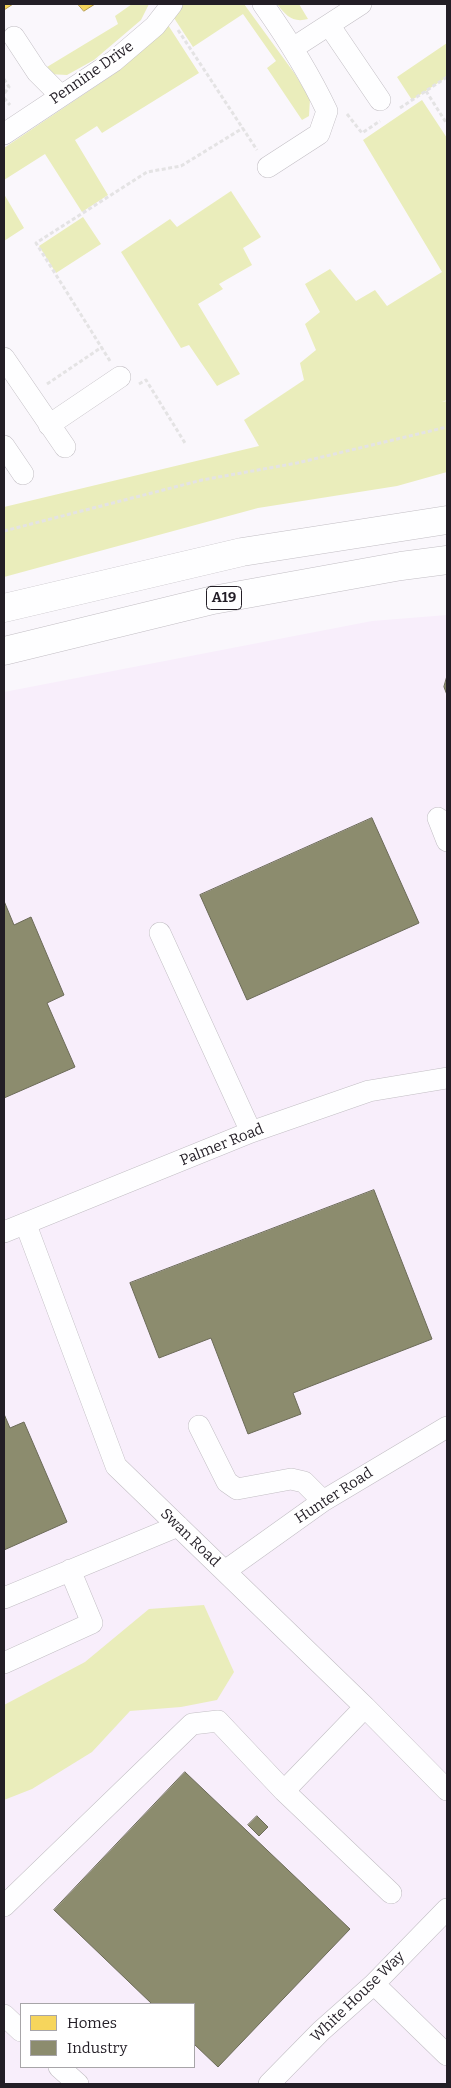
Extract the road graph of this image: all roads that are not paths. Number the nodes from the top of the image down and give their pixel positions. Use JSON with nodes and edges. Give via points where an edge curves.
{"nodes":[{"id":1,"x":263,"y":4,"type":"edge"},
{"id":2,"x":361,"y":4,"type":"edge"},
{"id":3,"x":169,"y":8,"type":"edge"},
{"id":4,"x":329,"y":25,"type":"junction"},
{"id":5,"x":14,"y":37,"type":"dead end"},
{"id":6,"x":293,"y":48,"type":"junction"},
{"id":7,"x":61,"y":96,"type":"junction"},
{"id":8,"x":380,"y":100,"type":"dead end"},
{"id":9,"x":4,"y":134,"type":"edge"},
{"id":10,"x":268,"y":167,"type":"road end"},
{"id":11,"x":8,"y":372,"type":"edge"},
{"id":12,"x":120,"y":377,"type":"road end"},
{"id":13,"x":50,"y":424,"type":"junction"},
{"id":14,"x":4,"y":446,"type":"edge"},
{"id":15,"x":65,"y":447,"type":"dead end"},
{"id":16,"x":23,"y":474,"type":"dead end"},
{"id":17,"x":447,"y":520,"type":"edge"},
{"id":18,"x":447,"y":560,"type":"edge"},
{"id":19,"x":4,"y":608,"type":"edge"},
{"id":20,"x":4,"y":651,"type":"edge"},
{"id":21,"x":438,"y":818,"type":"dead end"},
{"id":22,"x":447,"y":841,"type":"edge"},
{"id":23,"x":160,"y":933,"type":"dead end"},
{"id":24,"x":447,"y":1078,"type":"edge"},
{"id":25,"x":252,"y":1132,"type":"junction"},
{"id":26,"x":26,"y":1225,"type":"junction"},
{"id":27,"x":4,"y":1232,"type":"edge"},
{"id":28,"x":199,"y":1426,"type":"dead end"},
{"id":29,"x":447,"y":1427,"type":"edge"},
{"id":30,"x":323,"y":1501,"type":"junction"},
{"id":31,"x":178,"y":1526,"type":"junction"},
{"id":32,"x":70,"y":1570,"type":"junction"},
{"id":33,"x":225,"y":1572,"type":"junction"},
{"id":34,"x":4,"y":1598,"type":"edge"},
{"id":35,"x":4,"y":1663,"type":"edge"},
{"id":36,"x":365,"y":1707,"type":"junction"},
{"id":37,"x":284,"y":1790,"type":"junction"},
{"id":38,"x":447,"y":1790,"type":"edge"},
{"id":39,"x":391,"y":1893,"type":"dead end"},
{"id":40,"x":4,"y":1906,"type":"edge"},
{"id":41,"x":447,"y":1909,"type":"edge"},
{"id":42,"x":374,"y":1984,"type":"junction"},
{"id":43,"x":4,"y":2015,"type":"edge"},
{"id":44,"x":20,"y":2030,"type":"edge"},
{"id":45,"x":447,"y":2055,"type":"edge"},
{"id":46,"x":60,"y":2068,"type":"edge"},
{"id":47,"x":78,"y":2084,"type":"edge"},
{"id":48,"x":269,"y":2084,"type":"edge"}],
"edges":[{"from":1,"to":6,"type":"street"},
{"from":2,"to":4,"type":"street"},
{"from":3,"to":7,"type":"street","name":"Pennine Drive","via":[[155,26],[114,61]]},
{"from":4,"to":6,"type":"street"},
{"from":4,"to":8,"type":"street"},
{"from":5,"to":7,"type":"street","via":[[37,72]]},
{"from":6,"to":10,"type":"street","via":[[327,111],[319,134]]},
{"from":7,"to":9,"type":"street","name":"Pennine Drive"},
{"from":11,"to":13,"type":"street"},
{"from":12,"to":13,"type":"street"},
{"from":13,"to":15,"type":"street"},
{"from":14,"to":16,"type":"street"},
{"from":17,"to":19,"type":"highway","via":[[242,552]]},
{"from":18,"to":20,"type":"highway","number":"A19","via":[[213,600]]},
{"from":21,"to":22,"type":"street"},
{"from":23,"to":25,"type":"street"},
{"from":24,"to":25,"type":"street","name":"Palmer Road","via":[[369,1091]]},
{"from":25,"to":26,"type":"street","name":"Palmer Road"},
{"from":26,"to":27,"type":"street","name":"Palmer Road"},
{"from":26,"to":31,"type":"street","name":"Swan Road","via":[[116,1466]]},
{"from":28,"to":30,"type":"street","via":[[227,1482],[237,1489],[291,1479],[304,1482]]},
{"from":29,"to":30,"type":"street","name":"Hunter Road"},
{"from":30,"to":33,"type":"street","name":"Hunter Road"},
{"from":31,"to":32,"type":"street"},
{"from":31,"to":33,"type":"street","name":"Swan Road"},
{"from":32,"to":34,"type":"street"},
{"from":32,"to":35,"type":"street","via":[[92,1623]]},
{"from":33,"to":36,"type":"street","name":"Swan Road"},
{"from":36,"to":37,"type":"street"},
{"from":36,"to":38,"type":"street","name":"Swan Road"},
{"from":37,"to":39,"type":"street"},
{"from":37,"to":40,"type":"street","via":[[218,1721],[192,1724]]},
{"from":41,"to":42,"type":"street","name":"White House Way"},
{"from":42,"to":45,"type":"street"},
{"from":42,"to":48,"type":"street","name":"White House Way","via":[[321,2030]]},
{"from":43,"to":44,"type":"street"},
{"from":46,"to":47,"type":"street"}]}
